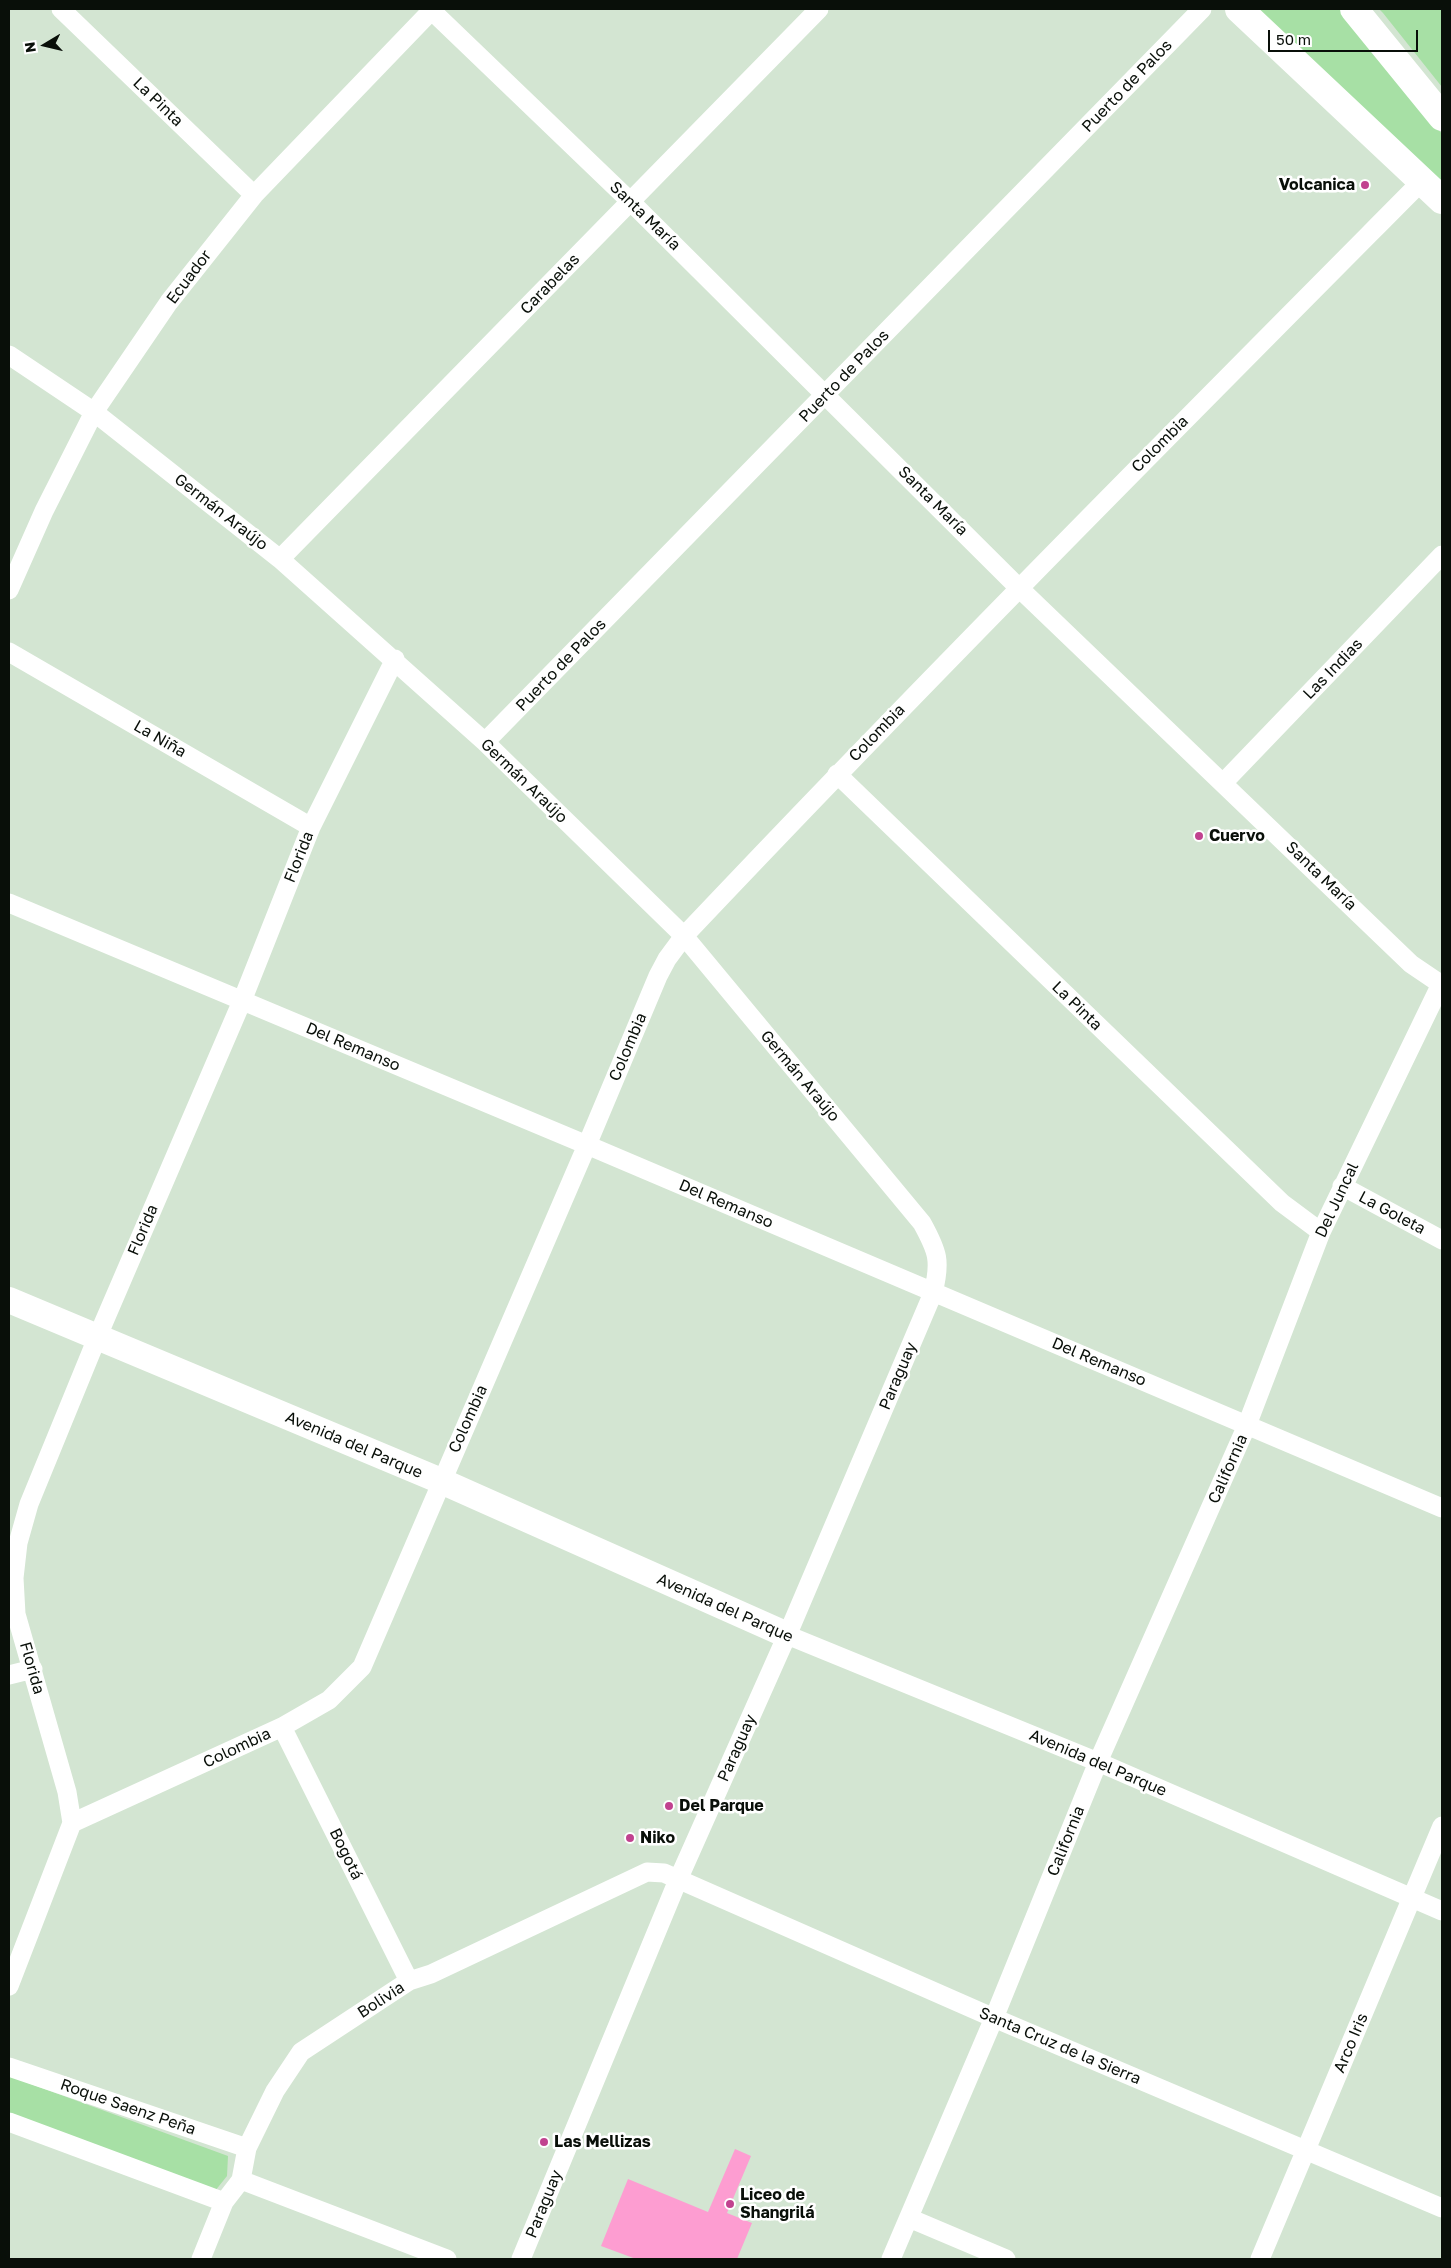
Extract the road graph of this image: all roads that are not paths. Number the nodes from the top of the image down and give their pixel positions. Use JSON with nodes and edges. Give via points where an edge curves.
{"nodes":[{"id":1,"x":61,"y":9,"type":"edge"},
{"id":2,"x":432,"y":9,"type":"edge"},
{"id":3,"x":819,"y":9,"type":"edge"},
{"id":4,"x":1202,"y":9,"type":"edge"},
{"id":5,"x":1240,"y":9,"type":"edge"},
{"id":6,"x":1354,"y":9,"type":"edge"},
{"id":7,"x":1442,"y":117,"type":"edge"},
{"id":8,"x":1422,"y":181,"type":"junction"},
{"id":9,"x":254,"y":195,"type":"junction"},
{"id":10,"x":1442,"y":200,"type":"edge"},
{"id":11,"x":631,"y":202,"type":"junction"},
{"id":12,"x":9,"y":355,"type":"edge"},
{"id":13,"x":826,"y":394,"type":"junction"},
{"id":14,"x":94,"y":412,"type":"junction"},
{"id":15,"x":1442,"y":555,"type":"edge"},
{"id":16,"x":280,"y":559,"type":"junction"},
{"id":17,"x":1018,"y":587,"type":"junction"},
{"id":18,"x":9,"y":590,"type":"edge"},
{"id":19,"x":9,"y":652,"type":"edge"},
{"id":20,"x":395,"y":659,"type":"junction"},
{"id":21,"x":486,"y":742,"type":"junction"},
{"id":22,"x":837,"y":774,"type":"junction"},
{"id":23,"x":1224,"y":782,"type":"junction"},
{"id":24,"x":311,"y":827,"type":"junction"},
{"id":25,"x":9,"y":903,"type":"edge"},
{"id":26,"x":684,"y":936,"type":"junction"},
{"id":27,"x":1442,"y":984,"type":"edge"},
{"id":28,"x":242,"y":1001,"type":"junction"},
{"id":29,"x":587,"y":1145,"type":"junction"},
{"id":30,"x":1342,"y":1186,"type":"junction"},
{"id":31,"x":1320,"y":1232,"type":"junction"},
{"id":32,"x":1442,"y":1240,"type":"edge"},
{"id":33,"x":933,"y":1293,"type":"junction"},
{"id":34,"x":9,"y":1300,"type":"edge"},
{"id":35,"x":97,"y":1338,"type":"junction"},
{"id":36,"x":1247,"y":1425,"type":"junction"},
{"id":37,"x":441,"y":1481,"type":"junction"},
{"id":38,"x":1442,"y":1508,"type":"edge"},
{"id":39,"x":12,"y":1615,"type":"edge"},
{"id":40,"x":787,"y":1636,"type":"junction"},
{"id":41,"x":32,"y":1669,"type":"junction"},
{"id":42,"x":9,"y":1675,"type":"edge"},
{"id":43,"x":282,"y":1727,"type":"junction"},
{"id":44,"x":1098,"y":1762,"type":"junction"},
{"id":45,"x":72,"y":1823,"type":"junction"},
{"id":46,"x":1442,"y":1826,"type":"edge"},
{"id":47,"x":678,"y":1880,"type":"junction"},
{"id":48,"x":1412,"y":1898,"type":"junction"},
{"id":49,"x":1442,"y":1911,"type":"edge"},
{"id":50,"x":409,"y":1981,"type":"junction"},
{"id":51,"x":9,"y":1986,"type":"edge"},
{"id":52,"x":994,"y":2018,"type":"junction"},
{"id":53,"x":9,"y":2067,"type":"edge"},
{"id":54,"x":9,"y":2122,"type":"edge"},
{"id":55,"x":247,"y":2148,"type":"junction"},
{"id":56,"x":1305,"y":2151,"type":"junction"},
{"id":57,"x":242,"y":2180,"type":"junction"},
{"id":58,"x":224,"y":2202,"type":"junction"},
{"id":59,"x":1442,"y":2208,"type":"edge"},
{"id":60,"x":909,"y":2218,"type":"junction"},
{"id":61,"x":201,"y":2259,"type":"edge"},
{"id":62,"x":447,"y":2259,"type":"edge"},
{"id":63,"x":522,"y":2259,"type":"edge"},
{"id":64,"x":891,"y":2259,"type":"edge"},
{"id":65,"x":1006,"y":2259,"type":"edge"},
{"id":66,"x":1260,"y":2259,"type":"edge"}],
"edges":[{"from":1,"to":9,"type":"street","name":"La Pinta"},
{"from":2,"to":9,"type":"street","name":"Ecuador"},
{"from":2,"to":11,"type":"street","name":"Santa María"},
{"from":3,"to":11,"type":"street","name":"Carabelas"},
{"from":4,"to":13,"type":"street","name":"Puerto de Palos"},
{"from":5,"to":8,"type":"main road"},
{"from":6,"to":7,"type":"main road"},
{"from":8,"to":10,"type":"main road"},
{"from":8,"to":17,"type":"street","name":"Colombia"},
{"from":9,"to":14,"type":"street","name":"Ecuador","via":[[169,302]]},
{"from":11,"to":13,"type":"street","name":"Santa María"},
{"from":11,"to":16,"type":"street","name":"Carabelas"},
{"from":12,"to":14,"type":"street","name":"Germán Araújo"},
{"from":13,"to":17,"type":"street","name":"Santa María"},
{"from":13,"to":21,"type":"street","name":"Puerto de Palos"},
{"from":14,"to":16,"type":"street","name":"Germán Araújo"},
{"from":14,"to":18,"type":"street","name":"Ecuador"},
{"from":15,"to":23,"type":"street","name":"Las Indias"},
{"from":16,"to":20,"type":"street","name":"Germán Araújo"},
{"from":17,"to":22,"type":"street","name":"Colombia"},
{"from":17,"to":23,"type":"street","name":"Santa María"},
{"from":19,"to":24,"type":"street","name":"La Niña"},
{"from":20,"to":21,"type":"street","name":"Germán Araújo"},
{"from":20,"to":24,"type":"street","name":"Florida"},
{"from":21,"to":26,"type":"street","name":"Germán Araújo"},
{"from":22,"to":26,"type":"street","name":"Colombia"},
{"from":22,"to":31,"type":"street","name":"La Pinta","via":[[1282,1203]]},
{"from":23,"to":27,"type":"street","name":"Santa María","via":[[1411,964]]},
{"from":24,"to":28,"type":"street","name":"Florida"},
{"from":25,"to":28,"type":"street","name":"Del Remanso"},
{"from":26,"to":29,"type":"street","name":"Colombia","via":[[658,976]]},
{"from":26,"to":33,"type":"street","name":"Germán Araújo","via":[[922,1223],[938,1257]]},
{"from":27,"to":30,"type":"street","name":"Del Juncal"},
{"from":28,"to":29,"type":"street","name":"Del Remanso"},
{"from":28,"to":35,"type":"street","name":"Florida"},
{"from":29,"to":33,"type":"street","name":"Del Remanso"},
{"from":29,"to":37,"type":"street","name":"Colombia"},
{"from":30,"to":31,"type":"street","name":"Del Juncal"},
{"from":30,"to":32,"type":"street","name":"La Goleta"},
{"from":31,"to":36,"type":"street","name":"Del Juncal"},
{"from":33,"to":36,"type":"street","name":"Del Remanso"},
{"from":33,"to":40,"type":"street","name":"Paraguay"},
{"from":34,"to":35,"type":"street","name":"Avenida del Parque"},
{"from":35,"to":37,"type":"street","name":"Avenida del Parque"},
{"from":35,"to":39,"type":"street","name":"Florida","via":[[29,1504],[18,1543]]},
{"from":36,"to":38,"type":"street","name":"Del Remanso"},
{"from":36,"to":44,"type":"street","name":"California"},
{"from":37,"to":40,"type":"street","name":"Avenida del Parque"},
{"from":37,"to":43,"type":"street","name":"Colombia","via":[[362,1667],[329,1700]]},
{"from":39,"to":41,"type":"street","name":"Florida"},
{"from":40,"to":44,"type":"street","name":"Avenida del Parque"},
{"from":40,"to":47,"type":"street","name":"Paraguay"},
{"from":41,"to":42,"type":"street"},
{"from":41,"to":45,"type":"street","name":"Florida","via":[[67,1792]]},
{"from":43,"to":45,"type":"street","name":"Colombia"},
{"from":43,"to":50,"type":"street","name":"Bogotá"},
{"from":44,"to":48,"type":"street","name":"Avenida del Parque"},
{"from":44,"to":52,"type":"street","name":"California"},
{"from":45,"to":51,"type":"street"},
{"from":46,"to":48,"type":"street","name":"Arco Iris"},
{"from":47,"to":50,"type":"street","name":"Bolivia","via":[[647,1872],[431,1974]]},
{"from":47,"to":52,"type":"street","name":"Santa Cruz de la Sierra"},
{"from":47,"to":63,"type":"street","name":"Paraguay"},
{"from":48,"to":49,"type":"street","name":"Avenida del Parque"},
{"from":48,"to":56,"type":"street","name":"Arco Iris"},
{"from":50,"to":55,"type":"street","name":"Bolivia","via":[[301,2052],[275,2091]]},
{"from":52,"to":56,"type":"street","name":"Santa Cruz de la Sierra"},
{"from":52,"to":60,"type":"street","name":"California"},
{"from":53,"to":55,"type":"street","name":"Roque Saenz Peña"},
{"from":54,"to":58,"type":"street"},
{"from":55,"to":57,"type":"street","name":"Bolivia"},
{"from":56,"to":59,"type":"street","name":"Santa Cruz de la Sierra"},
{"from":56,"to":66,"type":"street","name":"Arco Iris"},
{"from":57,"to":58,"type":"street"},
{"from":57,"to":62,"type":"street"},
{"from":58,"to":61,"type":"street"},
{"from":60,"to":64,"type":"street","name":"California"},
{"from":60,"to":65,"type":"street"}]}
